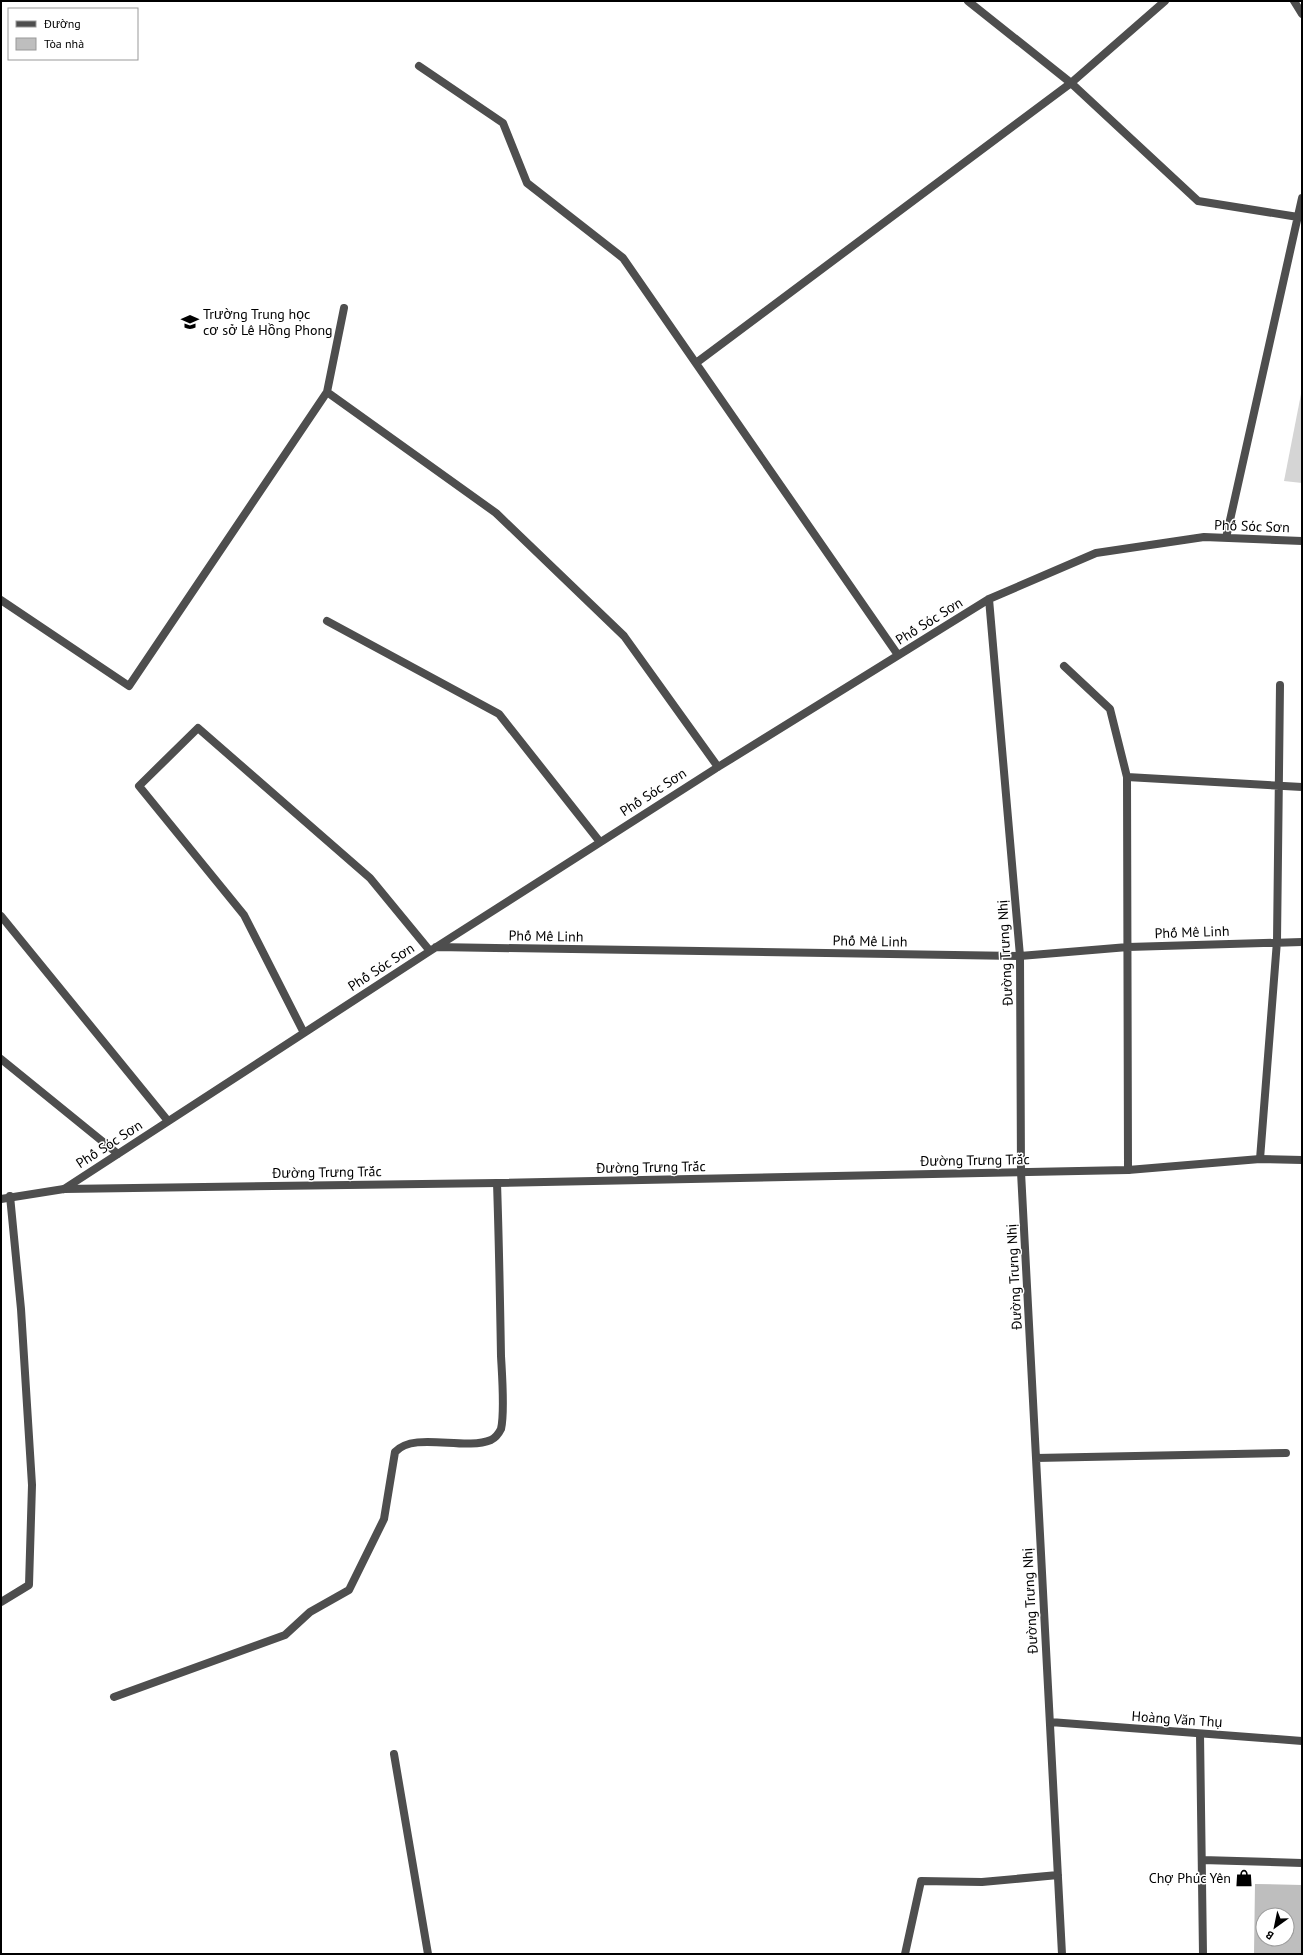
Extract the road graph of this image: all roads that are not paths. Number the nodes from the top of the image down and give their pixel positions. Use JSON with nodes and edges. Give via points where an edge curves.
{"nodes":[{"id":1,"x":968,"y":1,"type":"edge"},
{"id":2,"x":1165,"y":1,"type":"edge"},
{"id":3,"x":1294,"y":1,"type":"edge"},
{"id":4,"x":1302,"y":14,"type":"edge"},
{"id":5,"x":419,"y":66,"type":"dead end"},
{"id":6,"x":1071,"y":83,"type":"junction"},
{"id":7,"x":1302,"y":198,"type":"edge"},
{"id":8,"x":1298,"y":217,"type":"junction"},
{"id":9,"x":344,"y":308,"type":"dead end"},
{"id":10,"x":696,"y":363,"type":"junction"},
{"id":11,"x":327,"y":392,"type":"junction"},
{"id":12,"x":1226,"y":538,"type":"junction"},
{"id":13,"x":1302,"y":541,"type":"edge"},
{"id":14,"x":989,"y":599,"type":"junction"},
{"id":15,"x":1,"y":600,"type":"edge"},
{"id":16,"x":327,"y":621,"type":"dead end"},
{"id":17,"x":898,"y":655,"type":"junction"},
{"id":18,"x":1064,"y":666,"type":"dead end"},
{"id":19,"x":1280,"y":685,"type":"dead end"},
{"id":20,"x":718,"y":767,"type":"junction"},
{"id":21,"x":1127,"y":777,"type":"junction"},
{"id":22,"x":1279,"y":786,"type":"junction"},
{"id":23,"x":1302,"y":787,"type":"edge"},
{"id":24,"x":600,"y":842,"type":"junction"},
{"id":25,"x":1,"y":916,"type":"edge"},
{"id":26,"x":1277,"y":941,"type":"junction"},
{"id":27,"x":1302,"y":942,"type":"edge"},
{"id":28,"x":1128,"y":947,"type":"junction"},
{"id":29,"x":433,"y":949,"type":"junction"},
{"id":30,"x":1020,"y":956,"type":"junction"},
{"id":31,"x":304,"y":1033,"type":"junction"},
{"id":32,"x":1,"y":1059,"type":"edge"},
{"id":33,"x":168,"y":1121,"type":"junction"},
{"id":34,"x":118,"y":1154,"type":"junction"},
{"id":35,"x":1260,"y":1159,"type":"junction"},
{"id":36,"x":1302,"y":1160,"type":"edge"},
{"id":37,"x":1128,"y":1170,"type":"junction"},
{"id":38,"x":1022,"y":1172,"type":"junction"},
{"id":39,"x":497,"y":1183,"type":"junction"},
{"id":40,"x":64,"y":1189,"type":"junction"},
{"id":41,"x":10,"y":1196,"type":"junction"},
{"id":42,"x":1,"y":1199,"type":"edge"},
{"id":43,"x":1286,"y":1453,"type":"dead end"},
{"id":44,"x":1036,"y":1458,"type":"junction"},
{"id":45,"x":1,"y":1602,"type":"edge"},
{"id":46,"x":114,"y":1697,"type":"dead end"},
{"id":47,"x":1050,"y":1722,"type":"junction"},
{"id":48,"x":1200,"y":1734,"type":"junction"},
{"id":49,"x":1302,"y":1741,"type":"edge"},
{"id":50,"x":394,"y":1754,"type":"dead end"},
{"id":51,"x":1202,"y":1860,"type":"junction"},
{"id":52,"x":1302,"y":1863,"type":"edge"},
{"id":53,"x":1058,"y":1875,"type":"junction"},
{"id":54,"x":428,"y":1954,"type":"edge"},
{"id":55,"x":905,"y":1954,"type":"edge"},
{"id":56,"x":1062,"y":1954,"type":"edge"},
{"id":57,"x":1203,"y":1954,"type":"edge"}],
"edges":[{"from":1,"to":6,"type":"street"},
{"from":2,"to":6,"type":"street"},
{"from":3,"to":4,"type":"street"},
{"from":5,"to":10,"type":"street","via":[[503,123],[527,183],[623,258]]},
{"from":6,"to":8,"type":"street","via":[[1198,201]]},
{"from":6,"to":10,"type":"street"},
{"from":7,"to":8,"type":"street"},
{"from":8,"to":12,"type":"street"},
{"from":9,"to":11,"type":"street"},
{"from":10,"to":17,"type":"street"},
{"from":11,"to":15,"type":"street","via":[[129,686]]},
{"from":11,"to":20,"type":"street","via":[[496,513],[624,636]]},
{"from":12,"to":13,"type":"street","name":"Phố Sóc Sơn"},
{"from":12,"to":14,"type":"street","name":"Phố Sóc Sơn","via":[[1204,537],[1096,553]]},
{"from":14,"to":17,"type":"street","name":"Phố Sóc Sơn"},
{"from":14,"to":30,"type":"street","name":"Đường Trưng Nhị"},
{"from":16,"to":24,"type":"street","via":[[499,714]]},
{"from":17,"to":20,"type":"street","name":"Phố Sóc Sơn"},
{"from":18,"to":21,"type":"street","via":[[1110,709]]},
{"from":19,"to":22,"type":"street"},
{"from":20,"to":24,"type":"street","name":"Phố Sóc Sơn"},
{"from":21,"to":22,"type":"street"},
{"from":21,"to":28,"type":"street"},
{"from":22,"to":23,"type":"street"},
{"from":22,"to":26,"type":"street"},
{"from":24,"to":29,"type":"street","name":"Phố Sóc Sơn"},
{"from":25,"to":33,"type":"street"},
{"from":26,"to":27,"type":"street","name":"Phố Mê Linh"},
{"from":26,"to":28,"type":"street","name":"Phố Mê Linh"},
{"from":26,"to":35,"type":"street"},
{"from":28,"to":30,"type":"street","name":"Phố Mê Linh"},
{"from":28,"to":37,"type":"street"},
{"from":29,"to":30,"type":"street","name":"Phố Mê Linh"},
{"from":29,"to":31,"type":"street","name":"Phố Sóc Sơn"},
{"from":29,"to":31,"type":"street","via":[[370,878],[198,728],[139,786],[244,916]]},
{"from":30,"to":38,"type":"street","name":"Đường Trưng Nhị"},
{"from":31,"to":33,"type":"street","name":"Phố Sóc Sơn"},
{"from":32,"to":34,"type":"street"},
{"from":33,"to":34,"type":"street","name":"Phố Sóc Sơn"},
{"from":34,"to":40,"type":"street","name":"Phố Sóc Sơn"},
{"from":35,"to":36,"type":"street","name":"Đường Trưng Trắc"},
{"from":35,"to":37,"type":"street","name":"Đường Trưng Trắc"},
{"from":37,"to":38,"type":"street","name":"Đường Trưng Trắc"},
{"from":38,"to":39,"type":"street","name":"Đường Trưng Trắc"},
{"from":38,"to":44,"type":"street","name":"Đường Trưng Nhị"},
{"from":39,"to":40,"type":"street","name":"Đường Trưng Trắc"},
{"from":39,"to":46,"type":"street","via":[[502,1392],[501,1428],[498,1435],[491,1440],[472,1443],[413,1442],[399,1447],[395,1452],[384,1518],[349,1590],[310,1612],[285,1635]]},
{"from":40,"to":41,"type":"street","name":"Đường Trưng Trắc"},
{"from":41,"to":42,"type":"street","name":"Đường Trưng Trắc"},
{"from":41,"to":45,"type":"street","via":[[21,1309],[32,1485],[28,1584]]},
{"from":43,"to":44,"type":"street"},
{"from":44,"to":47,"type":"street","name":"Đường Trưng Nhị"},
{"from":47,"to":48,"type":"street","name":"Hoàng Văn Thụ"},
{"from":47,"to":53,"type":"street","name":"Đường Trưng Nhị"},
{"from":48,"to":49,"type":"street","name":"Hoàng Văn Thụ"},
{"from":48,"to":51,"type":"street"},
{"from":50,"to":54,"type":"street"},
{"from":51,"to":52,"type":"street"},
{"from":51,"to":57,"type":"street"},
{"from":53,"to":55,"type":"street","via":[[982,1882],[921,1881]]},
{"from":53,"to":56,"type":"street","name":"Đường Trưng Nhị"}]}
